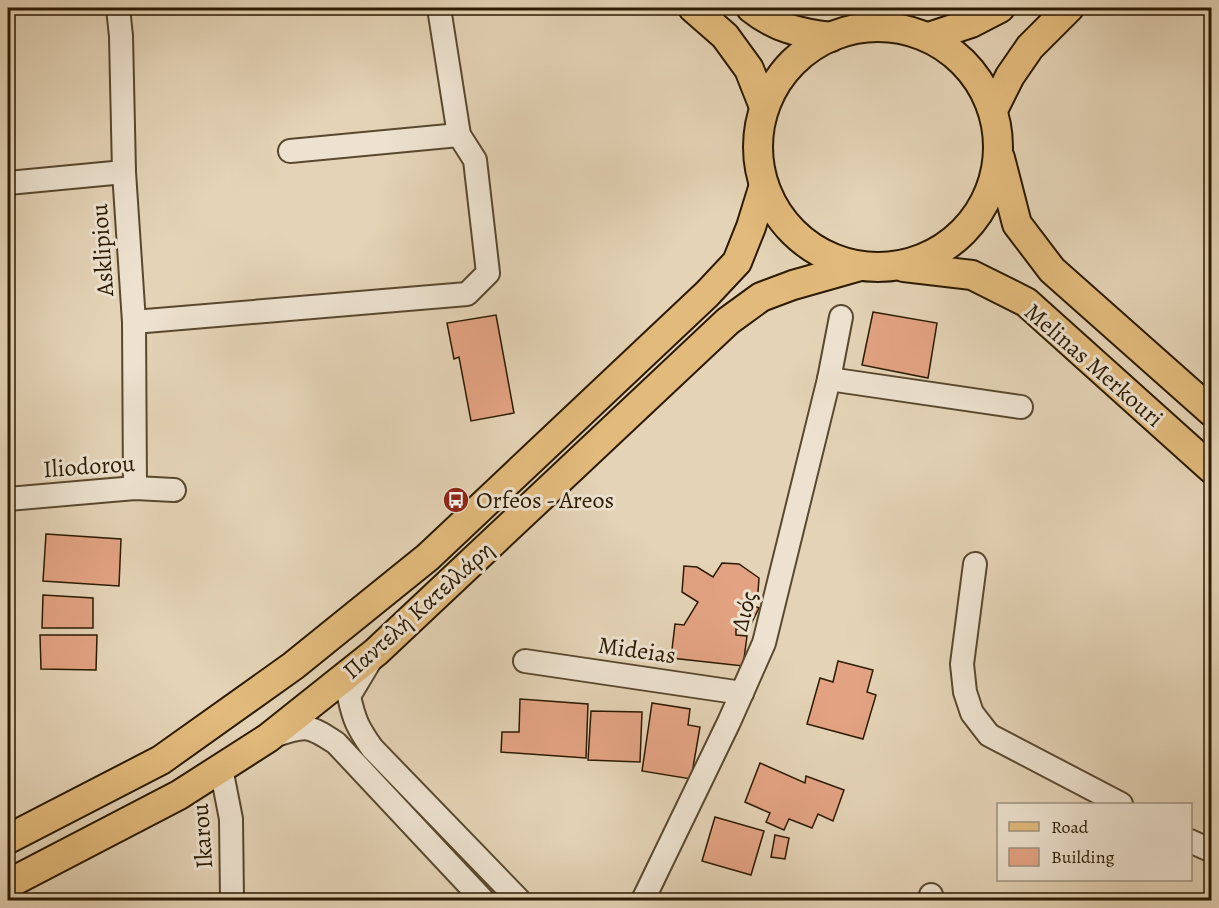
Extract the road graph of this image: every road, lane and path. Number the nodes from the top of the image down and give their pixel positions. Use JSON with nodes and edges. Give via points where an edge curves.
{"nodes":[{"id":1,"x":118,"y":8,"type":"edge"},
{"id":2,"x":438,"y":8,"type":"edge"},
{"id":3,"x":693,"y":8,"type":"edge"},
{"id":4,"x":751,"y":8,"type":"edge"},
{"id":5,"x":1000,"y":8,"type":"edge"},
{"id":6,"x":1069,"y":8,"type":"edge"},
{"id":7,"x":831,"y":37,"type":"junction"},
{"id":8,"x":929,"y":37,"type":"junction"},
{"id":9,"x":764,"y":107,"type":"junction"},
{"id":10,"x":993,"y":110,"type":"junction"},
{"id":11,"x":459,"y":135,"type":"junction"},
{"id":12,"x":290,"y":151,"type":"dead end"},
{"id":13,"x":999,"y":153,"type":"junction"},
{"id":14,"x":124,"y":172,"type":"junction"},
{"id":15,"x":8,"y":183,"type":"edge"},
{"id":16,"x":764,"y":184,"type":"junction"},
{"id":17,"x":860,"y":266,"type":"junction"},
{"id":18,"x":897,"y":266,"type":"junction"},
{"id":19,"x":842,"y":317,"type":"dead end"},
{"id":20,"x":134,"y":322,"type":"junction"},
{"id":21,"x":829,"y":379,"type":"junction"},
{"id":22,"x":1021,"y":407,"type":"dead end"},
{"id":23,"x":1212,"y":412,"type":"edge"},
{"id":24,"x":1212,"y":469,"type":"edge"},
{"id":25,"x":135,"y":488,"type":"junction"},
{"id":26,"x":174,"y":490,"type":"dead end"},
{"id":27,"x":8,"y":499,"type":"edge"},
{"id":28,"x":975,"y":564,"type":"dead end"},
{"id":29,"x":376,"y":652,"type":"junction"},
{"id":30,"x":525,"y":661,"type":"dead end"},
{"id":31,"x":742,"y":693,"type":"junction"},
{"id":32,"x":268,"y":738,"type":"junction"},
{"id":33,"x":221,"y":768,"type":"junction"},
{"id":34,"x":1119,"y":803,"type":"edge"},
{"id":35,"x":8,"y":839,"type":"edge"},
{"id":36,"x":1192,"y":841,"type":"edge"},
{"id":37,"x":1212,"y":851,"type":"edge"},
{"id":38,"x":8,"y":884,"type":"edge"},
{"id":39,"x":232,"y":900,"type":"edge"},
{"id":40,"x":483,"y":900,"type":"edge"},
{"id":41,"x":519,"y":900,"type":"edge"},
{"id":42,"x":643,"y":900,"type":"edge"}],
"edges":[{"from":1,"to":14,"type":"street","name":"Asklipiou"},
{"from":2,"to":11,"type":"street"},
{"from":3,"to":9,"type":"main road","via":[[725,36],[749,69]]},
{"from":4,"to":7,"type":"main road","via":[[767,21],[799,33]]},
{"from":5,"to":8,"type":"main road"},
{"from":6,"to":10,"type":"main road","via":[[1030,47]]},
{"from":7,"to":8,"type":"main road","via":[[853,28],[892,26]]},
{"from":7,"to":9,"type":"main road","via":[[814,44],[784,71]]},
{"from":8,"to":10,"type":"main road","via":[[957,55],[979,80]]},
{"from":9,"to":16,"type":"main road","via":[[758,146]]},
{"from":10,"to":13,"type":"main road"},
{"from":11,"to":12,"type":"street"},
{"from":11,"to":20,"type":"street","via":[[475,160],[488,273],[467,294]]},
{"from":13,"to":18,"type":"main road","via":[[989,193],[968,228],[936,253]]},
{"from":13,"to":23,"type":"main road","name":"Melinas Merkouri","via":[[1017,224],[1052,270]]},
{"from":14,"to":15,"type":"street"},
{"from":14,"to":20,"type":"street","name":"Asklipiou"},
{"from":16,"to":17,"type":"main road","via":[[778,214],[800,238],[828,256]]},
{"from":16,"to":35,"type":"main road","name":"Παντελή Κατελλάρη","via":[[736,262],[428,557],[293,666],[160,760]]},
{"from":17,"to":18,"type":"main road"},
{"from":17,"to":29,"type":"main road","name":"Παντελή Κατελλάρη","via":[[761,297],[728,321]]},
{"from":18,"to":24,"type":"main road","name":"Melinas Merkouri","via":[[972,275],[1026,302]]},
{"from":19,"to":21,"type":"street","name":"Διός"},
{"from":20,"to":25,"type":"street","name":"Asklipiou"},
{"from":21,"to":22,"type":"street"},
{"from":21,"to":31,"type":"street","name":"Διός","via":[[764,643]]},
{"from":25,"to":26,"type":"street","name":"Iliodorou"},
{"from":25,"to":27,"type":"street","name":"Iliodorou"},
{"from":28,"to":34,"type":"street","via":[[962,664],[972,713],[989,735]]},
{"from":29,"to":32,"type":"main road","name":"Παντελή Κατελλάρη"},
{"from":29,"to":41,"type":"street","via":[[349,696],[360,732]]},
{"from":30,"to":31,"type":"street","name":"Mideias"},
{"from":31,"to":42,"type":"street","name":"Διός"},
{"from":32,"to":33,"type":"main road","name":"Παντελή Κατελλάρη"},
{"from":32,"to":40,"type":"street","via":[[302,727],[336,743]]},
{"from":33,"to":38,"type":"main road","name":"Παντελή Κατελλάρη","via":[[179,795]]},
{"from":33,"to":39,"type":"street","name":"Ikarou","via":[[231,819]]},
{"from":36,"to":37,"type":"street"}]}
